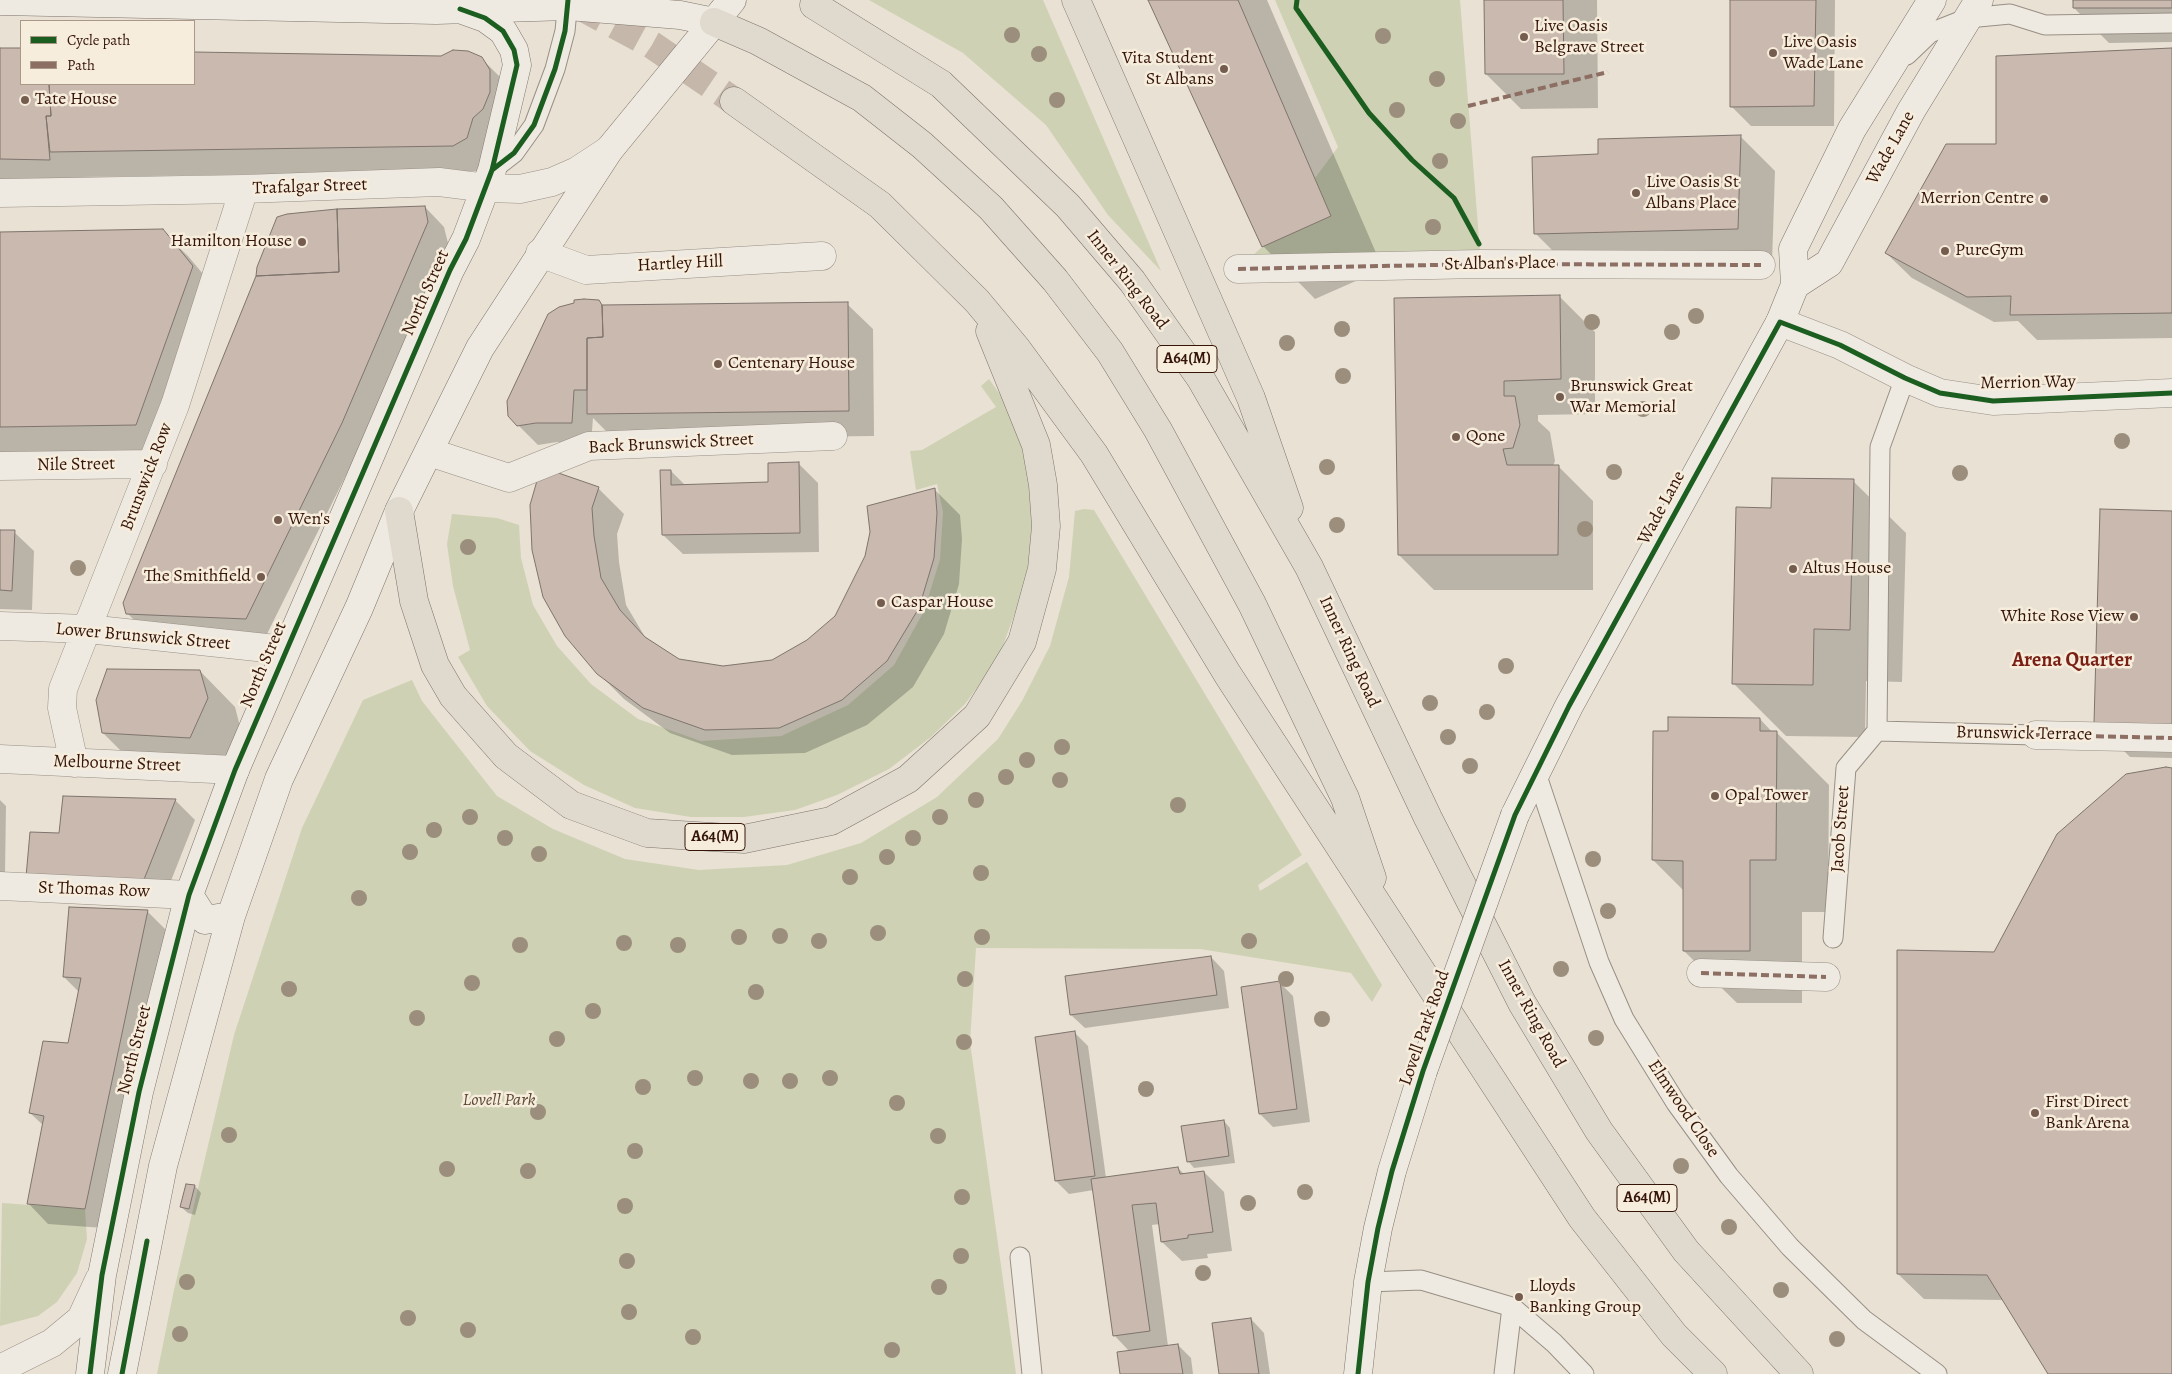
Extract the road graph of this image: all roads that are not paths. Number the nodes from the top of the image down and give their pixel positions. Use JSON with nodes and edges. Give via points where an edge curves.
{"nodes":[{"id":1,"x":486,"y":0,"type":"edge"},
{"id":2,"x":732,"y":0,"type":"edge"},
{"id":3,"x":1076,"y":0,"type":"edge"},
{"id":4,"x":1932,"y":0,"type":"edge"},
{"id":5,"x":0,"y":1,"type":"edge"},
{"id":6,"x":568,"y":3,"type":"edge"},
{"id":7,"x":814,"y":5,"type":"dead end"},
{"id":8,"x":2006,"y":7,"type":"edge"},
{"id":9,"x":680,"y":8,"type":"edge"},
{"id":10,"x":460,"y":9,"type":"junction"},
{"id":11,"x":1974,"y":9,"type":"edge"},
{"id":12,"x":714,"y":22,"type":"junction"},
{"id":13,"x":2172,"y":23,"type":"edge"},
{"id":14,"x":676,"y":68,"type":"junction"},
{"id":15,"x":1887,"y":73,"type":"junction"},
{"id":16,"x":734,"y":101,"type":"tunnel mouth"},
{"id":17,"x":609,"y":150,"type":"junction"},
{"id":18,"x":490,"y":179,"type":"junction"},
{"id":19,"x":244,"y":189,"type":"junction"},
{"id":20,"x":0,"y":193,"type":"edge"},
{"id":21,"x":540,"y":253,"type":"junction"},
{"id":22,"x":822,"y":256,"type":"dead end"},
{"id":23,"x":1761,"y":265,"type":"dead end"},
{"id":24,"x":1238,"y":269,"type":"dead end"},
{"id":25,"x":1795,"y":285,"type":"junction"},
{"id":26,"x":978,"y":301,"type":"junction"},
{"id":27,"x":1780,"y":322,"type":"junction"},
{"id":28,"x":1905,"y":378,"type":"junction"},
{"id":29,"x":2172,"y":393,"type":"edge"},
{"id":30,"x":833,"y":436,"type":"dead end"},
{"id":31,"x":429,"y":452,"type":"junction"},
{"id":32,"x":153,"y":464,"type":"junction"},
{"id":33,"x":0,"y":466,"type":"edge"},
{"id":34,"x":400,"y":511,"type":"junction"},
{"id":35,"x":1309,"y":568,"type":"junction"},
{"id":36,"x":0,"y":626,"type":"edge"},
{"id":37,"x":88,"y":629,"type":"junction"},
{"id":38,"x":285,"y":650,"type":"junction"},
{"id":39,"x":1569,"y":706,"type":"joint"},
{"id":40,"x":1877,"y":731,"type":"junction"},
{"id":41,"x":2036,"y":735,"type":"joint"},
{"id":42,"x":2172,"y":738,"type":"edge"},
{"id":43,"x":0,"y":759,"type":"edge"},
{"id":44,"x":74,"y":762,"type":"junction"},
{"id":45,"x":234,"y":770,"type":"junction"},
{"id":46,"x":1536,"y":772,"type":"junction"},
{"id":47,"x":0,"y":886,"type":"edge"},
{"id":48,"x":189,"y":895,"type":"junction"},
{"id":49,"x":231,"y":916,"type":"junction"},
{"id":50,"x":1385,"y":918,"type":"junction"},
{"id":51,"x":1833,"y":938,"type":"dead end"},
{"id":52,"x":1700,"y":973,"type":"dead end"},
{"id":53,"x":1826,"y":977,"type":"dead end"},
{"id":54,"x":1020,"y":1257,"type":"dead end"},
{"id":55,"x":102,"y":1275,"type":"junction"},
{"id":56,"x":1368,"y":1282,"type":"junction"},
{"id":57,"x":1512,"y":1307,"type":"junction"},
{"id":58,"x":8,"y":1370,"type":"edge"},
{"id":59,"x":90,"y":1374,"type":"edge"},
{"id":60,"x":122,"y":1374,"type":"edge"},
{"id":61,"x":1032,"y":1374,"type":"edge"},
{"id":62,"x":1358,"y":1374,"type":"edge"},
{"id":63,"x":1504,"y":1374,"type":"edge"},
{"id":64,"x":1584,"y":1374,"type":"edge"},
{"id":65,"x":1713,"y":1374,"type":"edge"},
{"id":66,"x":1799,"y":1374,"type":"edge"},
{"id":67,"x":1937,"y":1374,"type":"edge"}],
"edges":[{"from":1,"to":10,"type":"street"},
{"from":2,"to":12,"type":"street"},
{"from":3,"to":35,"type":"highway","number":"A64(M)","via":[[1251,398]]},
{"from":4,"to":15,"type":"street","name":"Wade Lane"},
{"from":5,"to":10,"type":"street"},
{"from":6,"to":9,"type":"street"},
{"from":6,"to":10,"type":"street"},
{"from":6,"to":18,"type":"lane","name":"North Street","via":[[555,69],[534,125]]},
{"from":7,"to":35,"type":"highway","name":"Inner Ring Road","number":"A64(M)","via":[[941,84],[1068,206],[1132,281],[1201,379]]},
{"from":8,"to":11,"type":"lane"},
{"from":8,"to":13,"type":"lane","via":[[2045,25]]},
{"from":9,"to":12,"type":"street"},
{"from":9,"to":14,"type":"street"},
{"from":10,"to":18,"type":"street","via":[[485,18],[503,31],[514,50],[517,66]]},
{"from":11,"to":15,"type":"lane","via":[[1930,33]]},
{"from":11,"to":25,"type":"street","name":"Wade Lane","via":[[1911,111],[1829,263]]},
{"from":12,"to":14,"type":"street"},
{"from":12,"to":50,"type":"highway","number":"A64(M)","via":[[758,41],[862,98],[922,145],[991,208],[1054,280],[1110,352],[1158,430],[1252,604],[1344,798]]},
{"from":14,"to":17,"type":"street"},
{"from":15,"to":25,"type":"street","name":"Wade Lane","via":[[1852,129],[1793,249]]},
{"from":16,"to":26,"type":"highway","number":"A64(M)","via":[[880,205]]},
{"from":17,"to":18,"type":"street","name":"Trafalgar Street","via":[[577,171],[552,182],[520,189]]},
{"from":17,"to":21,"type":"street"},
{"from":18,"to":19,"type":"street","name":"Trafalgar Street"},
{"from":18,"to":38,"type":"street","name":"North Street"},
{"from":19,"to":20,"type":"street","name":"Trafalgar Street"},
{"from":19,"to":32,"type":"street","name":"Brunswick Row","via":[[176,405]]},
{"from":21,"to":22,"type":"street","name":"Hartley Hill","via":[[586,270]]},
{"from":21,"to":31,"type":"street","via":[[480,348]]},
{"from":23,"to":24,"type":"street","name":"St Alban's Place","via":[[1491,264]]},
{"from":25,"to":27,"type":"street","name":"Wade Lane"},
{"from":26,"to":34,"type":"highway","number":"A64(M)","via":[[1036,445],[1043,485],[1046,526],[1042,570],[1022,642],[977,716],[908,779],[831,821],[744,839],[647,833],[572,804],[506,756],[453,696],[435,665],[414,601]]},
{"from":26,"to":50,"type":"highway","number":"A64(M)","via":[[1094,454],[1228,675]]},
{"from":27,"to":28,"type":"street","name":"Merrion Way","via":[[1840,345]]},
{"from":27,"to":39,"type":"street","name":"Wade Lane"},
{"from":28,"to":29,"type":"street","name":"Merrion Way","via":[[1940,393],[1993,401]]},
{"from":28,"to":40,"type":"lane","via":[[1880,447]]},
{"from":30,"to":31,"type":"street","name":"Back Brunswick Street","via":[[589,446],[509,478]]},
{"from":31,"to":34,"type":"street"},
{"from":32,"to":33,"type":"street","name":"Nile Street"},
{"from":32,"to":37,"type":"street","name":"Brunswick Row"},
{"from":34,"to":49,"type":"street","via":[[359,608],[279,779]]},
{"from":35,"to":66,"type":"highway","name":"Inner Ring Road","number":"A64(M)","via":[[1428,818],[1522,1003],[1598,1131],[1686,1251]]},
{"from":36,"to":37,"type":"street","name":"Lower Brunswick Street"},
{"from":37,"to":38,"type":"street","name":"Lower Brunswick Street"},
{"from":37,"to":44,"type":"street","name":"Brunswick Row","via":[[63,689],[62,708]]},
{"from":38,"to":45,"type":"street","name":"North Street"},
{"from":39,"to":46,"type":"street","name":"Lovell Park Road"},
{"from":40,"to":41,"type":"lane","name":"Brunswick Terrace"},
{"from":40,"to":51,"type":"lane","name":"Jacob Street","via":[[1846,768]]},
{"from":41,"to":42,"type":"street","name":"Brunswick Terrace"},
{"from":43,"to":44,"type":"street","name":"Melbourne Street"},
{"from":44,"to":45,"type":"street","name":"Melbourne Street"},
{"from":45,"to":48,"type":"street","name":"North Street"},
{"from":46,"to":56,"type":"street","name":"Lovell Park Road","bridge":true,"via":[[1515,815],[1423,1071],[1392,1171]]},
{"from":46,"to":67,"type":"lane","name":"Elmwood Close","via":[[1599,962],[1624,1019],[1676,1103],[1729,1176],[1790,1247],[1864,1320]]},
{"from":47,"to":48,"type":"street","name":"St Thomas Row"},
{"from":48,"to":49,"type":"street","via":[[205,920]]},
{"from":48,"to":55,"type":"street","name":"North Street","via":[[139,1092]]},
{"from":49,"to":60,"type":"street","via":[[163,1166]]},
{"from":50,"to":65,"type":"highway","number":"A64(M)","via":[[1582,1218],[1674,1335]]},
{"from":52,"to":53,"type":"street"},
{"from":54,"to":61,"type":"lane"},
{"from":55,"to":58,"type":"street","via":[[82,1319],[52,1343]]},
{"from":55,"to":59,"type":"street","name":"North Street"},
{"from":56,"to":57,"type":"lane","via":[[1421,1280]]},
{"from":56,"to":62,"type":"street","name":"Lovell Park Road"},
{"from":57,"to":63,"type":"lane"},
{"from":57,"to":64,"type":"lane"}]}
